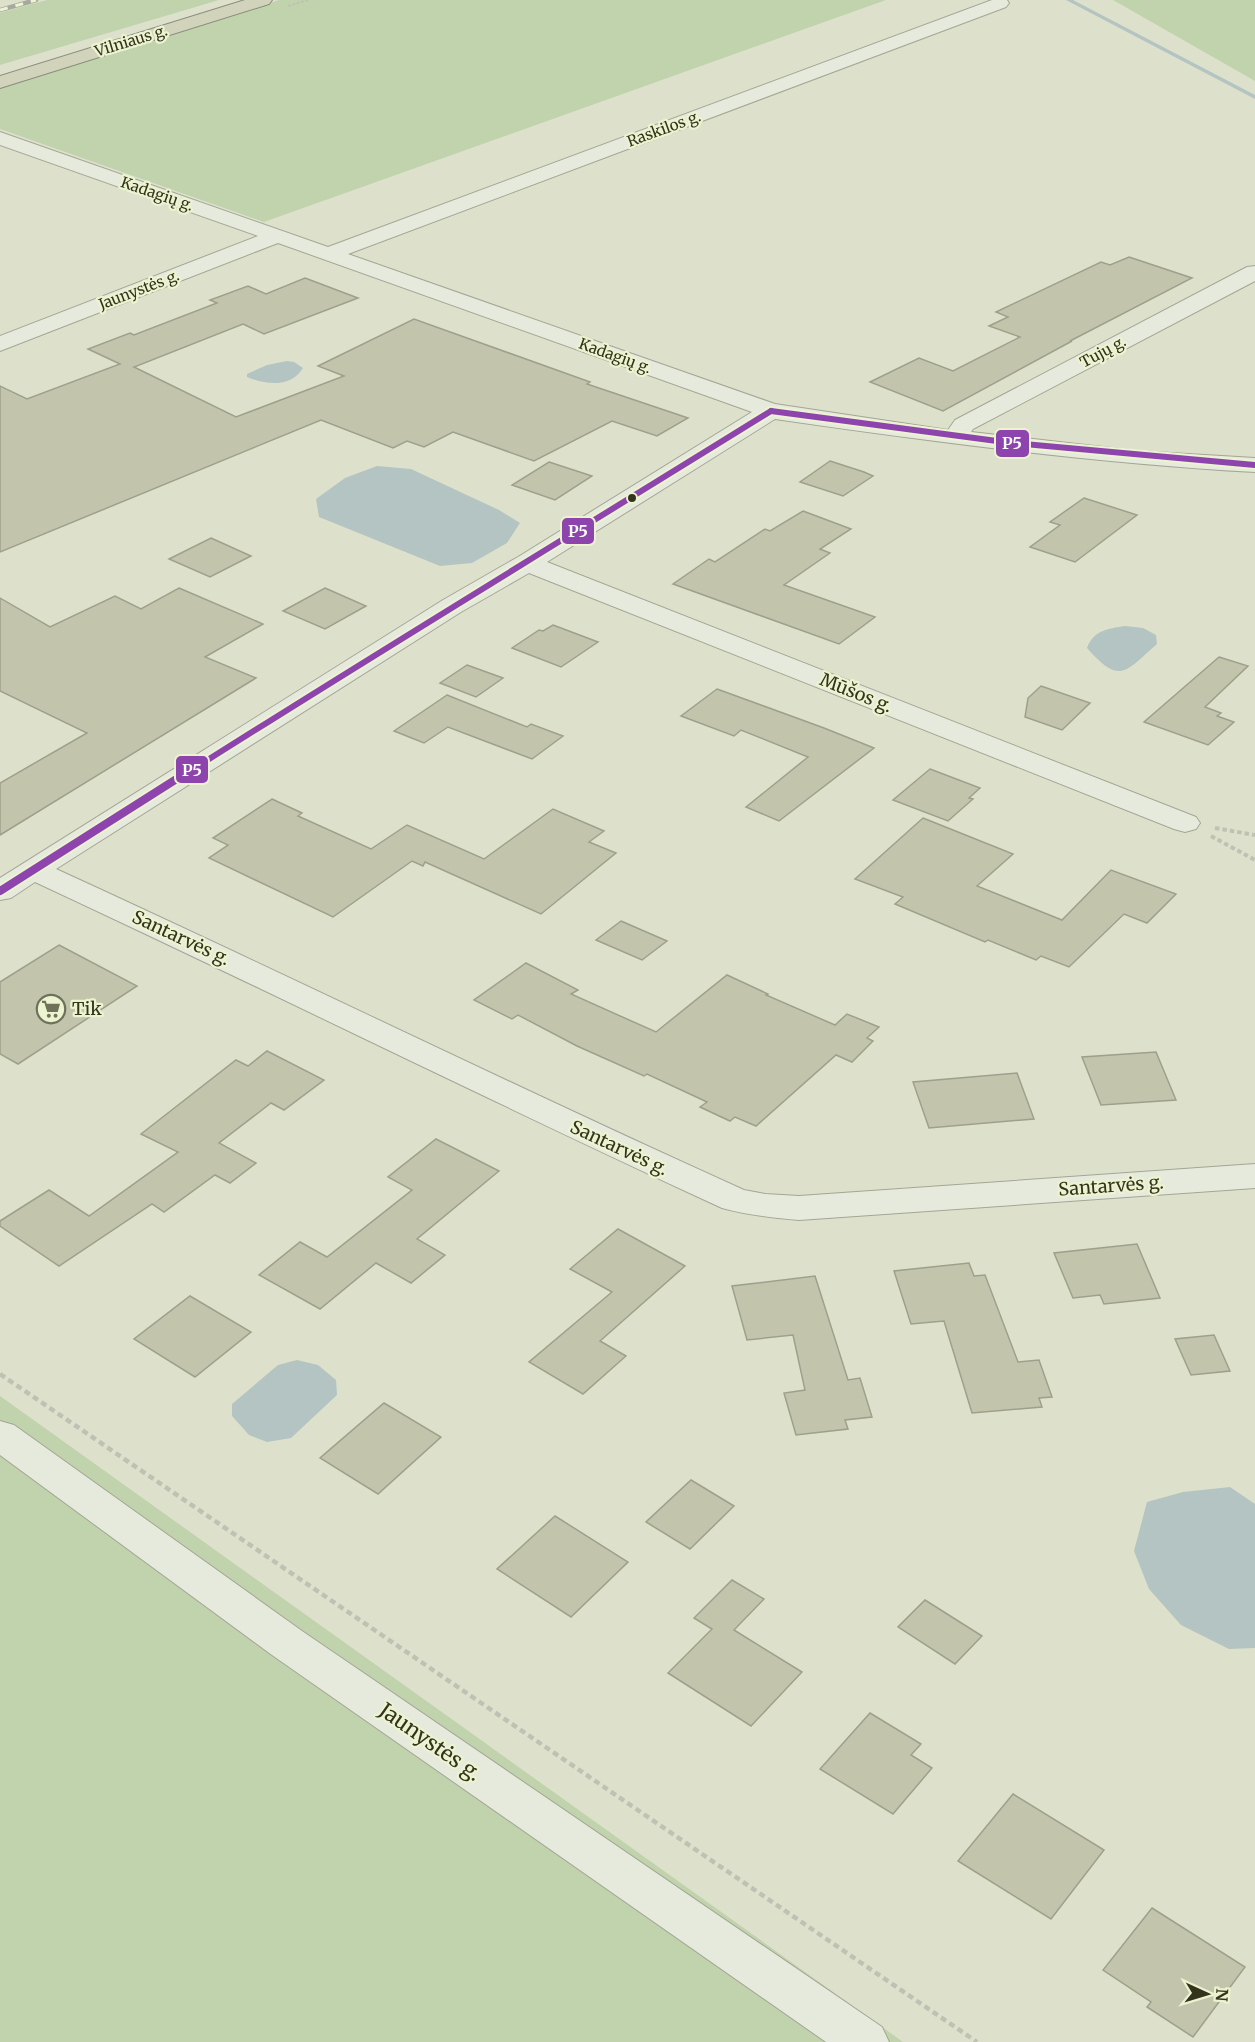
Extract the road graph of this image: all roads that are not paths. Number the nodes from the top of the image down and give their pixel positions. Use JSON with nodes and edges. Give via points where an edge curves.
{"nodes":[{"id":1,"x":229,"y":0,"type":"edge"},
{"id":2,"x":262,"y":0,"type":"edge"},
{"id":3,"x":1000,"y":3,"type":"dead end"},
{"id":4,"x":0,"y":68,"type":"edge"},
{"id":5,"x":0,"y":82,"type":"edge"},
{"id":6,"x":0,"y":138,"type":"edge"},
{"id":7,"x":279,"y":236,"type":"junction"},
{"id":8,"x":327,"y":254,"type":"junction"},
{"id":9,"x":1255,"y":272,"type":"edge"},
{"id":10,"x":0,"y":344,"type":"edge"},
{"id":11,"x":771,"y":411,"type":"junction"},
{"id":12,"x":956,"y":438,"type":"junction"},
{"id":13,"x":1255,"y":465,"type":"edge"},
{"id":14,"x":527,"y":563,"type":"junction"},
{"id":15,"x":1185,"y":823,"type":"road end"},
{"id":16,"x":33,"y":870,"type":"junction"},
{"id":17,"x":0,"y":891,"type":"edge"},
{"id":18,"x":1255,"y":1176,"type":"edge"},
{"id":19,"x":0,"y":1435,"type":"edge"},
{"id":20,"x":865,"y":2042,"type":"edge"}],
"edges":[{"from":1,"to":4,"type":"highway","name":"Vilniaus g."},
{"from":2,"to":5,"type":"highway","name":"Vilniaus g."},
{"from":3,"to":8,"type":"street","name":"Raskilos g."},
{"from":6,"to":7,"type":"street","name":"Kadagių g."},
{"from":7,"to":8,"type":"street","name":"Kadagių g."},
{"from":7,"to":10,"type":"street","name":"Jaunystės g."},
{"from":8,"to":11,"type":"street","name":"Kadagių g."},
{"from":9,"to":12,"type":"street","name":"Tujų g.","via":[[963,426]]},
{"from":11,"to":12,"type":"street","name":"Kadagių g."},
{"from":11,"to":14,"type":"street"},
{"from":12,"to":13,"type":"street","name":"Kadagių g.","via":[[1138,458]]},
{"from":14,"to":15,"type":"street","name":"Mūšos g."},
{"from":14,"to":16,"type":"street","via":[[452,606]]},
{"from":16,"to":17,"type":"street"},
{"from":16,"to":18,"type":"street","name":"Santarvės g.","via":[[735,1200],[799,1208]]},
{"from":19,"to":20,"type":"street","name":"Jaunystės g.","via":[[287,1643]]}]}
